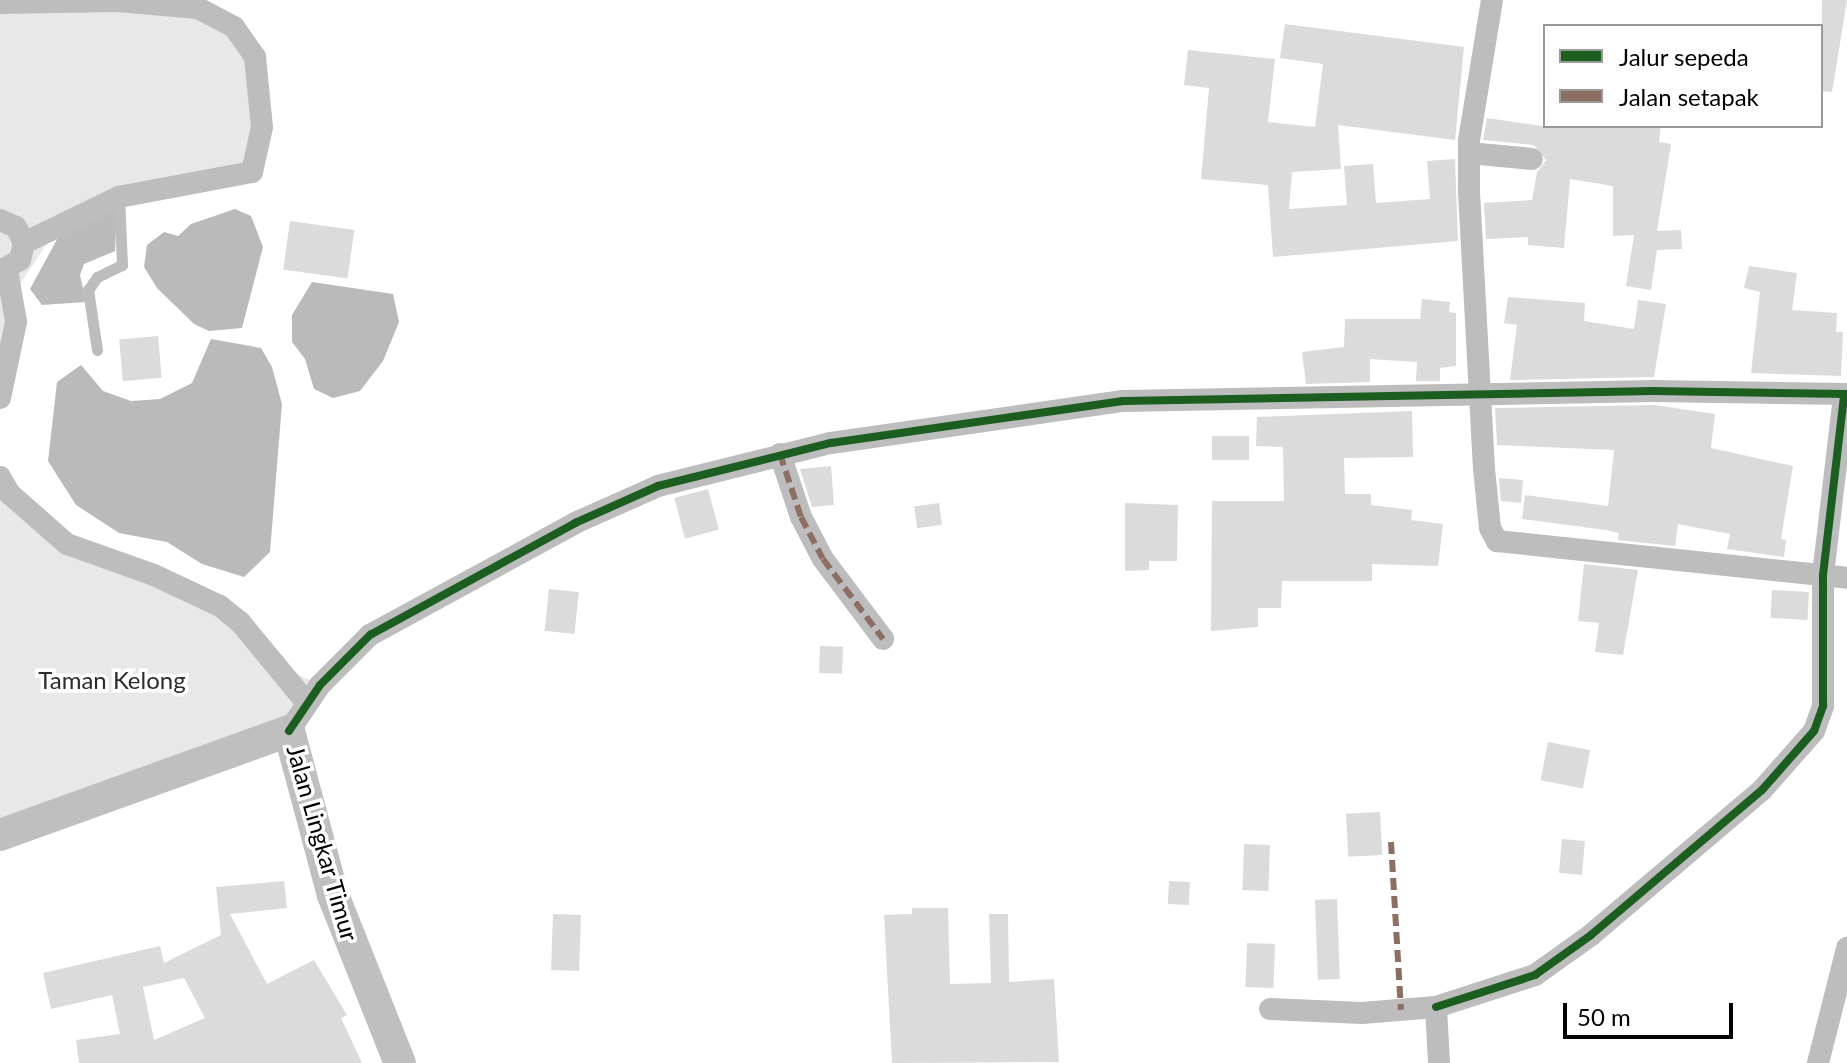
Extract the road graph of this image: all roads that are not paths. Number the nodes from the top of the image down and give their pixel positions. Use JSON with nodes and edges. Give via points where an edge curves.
{"nodes":[{"id":1,"x":1492,"y":0,"type":"edge"},
{"id":2,"x":0,"y":3,"type":"edge"},
{"id":3,"x":1469,"y":153,"type":"junction"},
{"id":4,"x":1532,"y":159,"type":"dead end"},
{"id":5,"x":119,"y":197,"type":"junction"},
{"id":6,"x":0,"y":220,"type":"edge"},
{"id":7,"x":24,"y":243,"type":"junction"},
{"id":8,"x":3,"y":270,"type":"edge"},
{"id":9,"x":97,"y":350,"type":"dead end"},
{"id":10,"x":1481,"y":392,"type":"junction"},
{"id":11,"x":1845,"y":394,"type":"edge"},
{"id":12,"x":0,"y":398,"type":"edge"},
{"id":13,"x":780,"y":454,"type":"junction"},
{"id":14,"x":0,"y":477,"type":"edge"},
{"id":15,"x":1823,"y":575,"type":"junction"},
{"id":16,"x":1847,"y":578,"type":"edge"},
{"id":17,"x":883,"y":639,"type":"dead end"},
{"id":18,"x":307,"y":703,"type":"junction"},
{"id":19,"x":289,"y":731,"type":"junction"},
{"id":20,"x":0,"y":835,"type":"edge"},
{"id":21,"x":1847,"y":948,"type":"edge"},
{"id":22,"x":1436,"y":1007,"type":"junction"},
{"id":23,"x":1270,"y":1009,"type":"dead end"},
{"id":24,"x":400,"y":1063,"type":"edge"},
{"id":25,"x":1439,"y":1063,"type":"edge"},
{"id":26,"x":1818,"y":1063,"type":"edge"}],
"edges":[{"from":1,"to":3,"type":"street","via":[[1479,56]]},
{"from":2,"to":5,"type":"street","via":[[117,1],[198,8],[219,16],[249,41],[262,127],[252,172]]},
{"from":3,"to":4,"type":"street"},
{"from":3,"to":10,"type":"street"},
{"from":5,"to":7,"type":"street"},
{"from":5,"to":9,"type":"lane","via":[[122,265],[97,277],[88,290]]},
{"from":6,"to":7,"type":"street","via":[[16,227]]},
{"from":7,"to":8,"type":"street","via":[[20,260]]},
{"from":8,"to":12,"type":"street","via":[[16,322]]},
{"from":10,"to":11,"type":"street"},
{"from":10,"to":13,"type":"street","via":[[1101,403]]},
{"from":10,"to":15,"type":"street","via":[[1490,528],[1497,541]]},
{"from":11,"to":15,"type":"street"},
{"from":13,"to":17,"type":"street","via":[[801,517],[823,559]]},
{"from":13,"to":18,"type":"street","via":[[658,486],[575,523],[370,635]]},
{"from":14,"to":18,"type":"street","via":[[10,494],[67,544],[220,606],[240,622]]},
{"from":15,"to":16,"type":"street"},
{"from":15,"to":22,"type":"street","via":[[1823,706],[1814,731],[1789,764],[1621,910],[1535,975]]},
{"from":18,"to":19,"type":"street"},
{"from":19,"to":20,"type":"main road","name":"Jalan Lingkar Timur"},
{"from":19,"to":24,"type":"main road","name":"Jalan Lingkar Timur","via":[[333,895]]},
{"from":21,"to":26,"type":"street"},
{"from":22,"to":23,"type":"street","via":[[1362,1013]]},
{"from":22,"to":25,"type":"street"}]}
